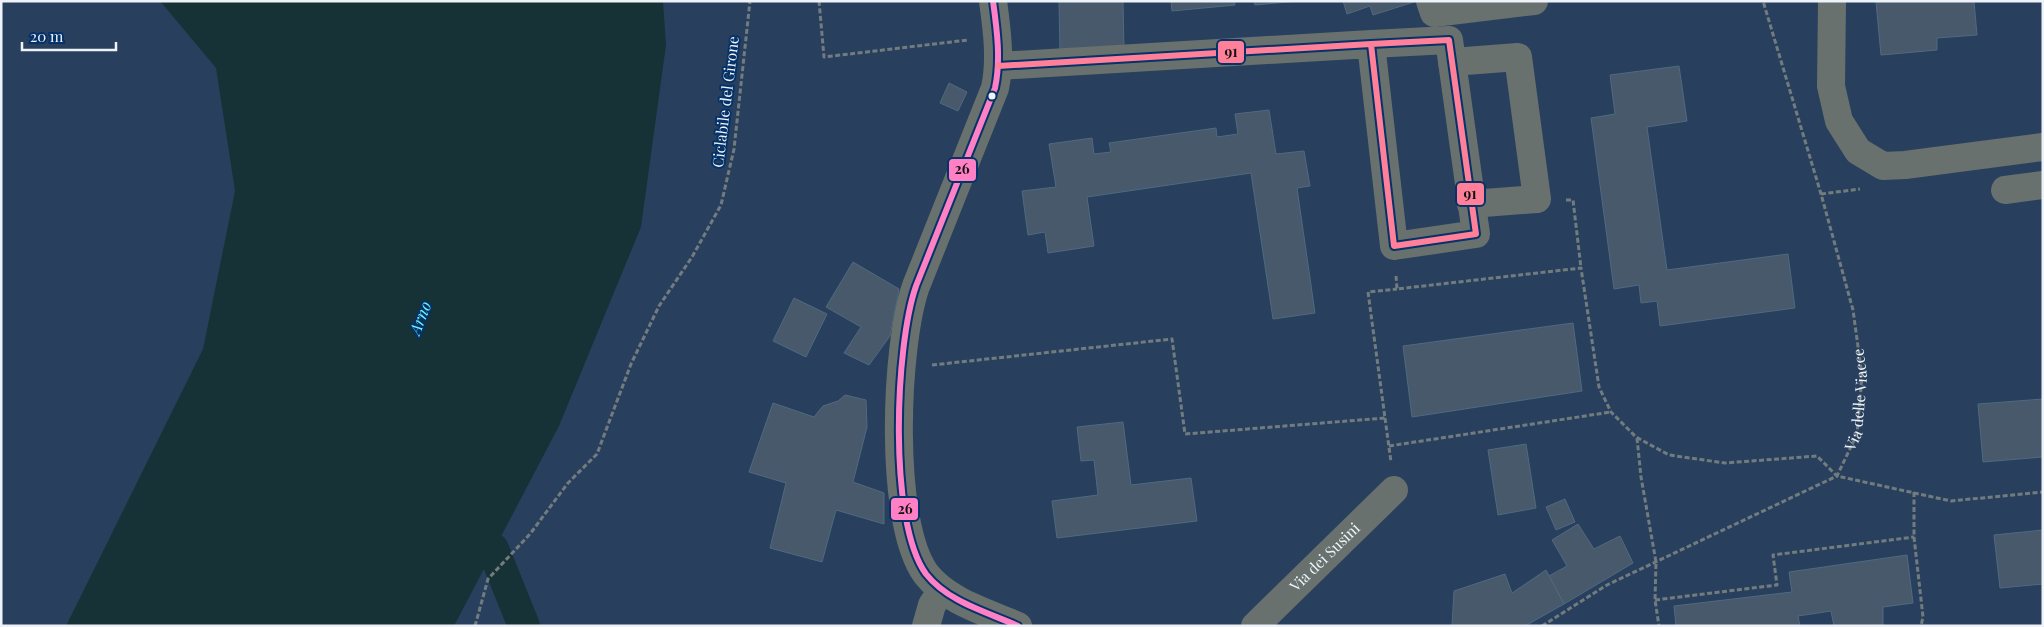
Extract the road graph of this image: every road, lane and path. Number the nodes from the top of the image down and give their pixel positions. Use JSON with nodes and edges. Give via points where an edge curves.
{"nodes":[{"id":1,"x":750,"y":1,"type":"edge"},
{"id":2,"x":819,"y":1,"type":"edge"},
{"id":3,"x":993,"y":1,"type":"edge"},
{"id":4,"x":1430,"y":1,"type":"edge"},
{"id":5,"x":1534,"y":1,"type":"edge"},
{"id":6,"x":1763,"y":1,"type":"edge"},
{"id":7,"x":1832,"y":1,"type":"edge"},
{"id":8,"x":971,"y":40,"type":"dead end"},
{"id":9,"x":1371,"y":44,"type":"junction"},
{"id":10,"x":1452,"y":62,"type":"junction"},
{"id":11,"x":998,"y":66,"type":"junction"},
{"id":12,"x":2043,"y":147,"type":"edge"},
{"id":13,"x":2043,"y":185,"type":"edge"},
{"id":14,"x":2005,"y":190,"type":"dead end"},
{"id":15,"x":1536,"y":199,"type":"junction"},
{"id":16,"x":1472,"y":204,"type":"junction"},
{"id":17,"x":1394,"y":246,"type":"junction"},
{"id":18,"x":1581,"y":268,"type":"junction"},
{"id":19,"x":1397,"y":288,"type":"junction"},
{"id":20,"x":902,"y":368,"type":"junction"},
{"id":21,"x":1611,"y":412,"type":"junction"},
{"id":22,"x":1385,"y":418,"type":"junction"},
{"id":23,"x":1636,"y":437,"type":"junction"},
{"id":24,"x":1388,"y":446,"type":"junction"},
{"id":25,"x":1838,"y":476,"type":"junction"},
{"id":26,"x":1394,"y":490,"type":"joint"},
{"id":27,"x":1914,"y":492,"type":"junction"},
{"id":28,"x":2043,"y":492,"type":"edge"},
{"id":29,"x":1914,"y":537,"type":"junction"},
{"id":30,"x":1656,"y":562,"type":"junction"},
{"id":31,"x":942,"y":590,"type":"junction"},
{"id":32,"x":1655,"y":600,"type":"junction"},
{"id":33,"x":475,"y":626,"type":"edge"},
{"id":34,"x":926,"y":626,"type":"edge"},
{"id":35,"x":1018,"y":626,"type":"edge"},
{"id":36,"x":1255,"y":626,"type":"edge"},
{"id":37,"x":1542,"y":626,"type":"edge"},
{"id":38,"x":1659,"y":626,"type":"edge"},
{"id":39,"x":1921,"y":626,"type":"edge"}],
"edges":[{"from":1,"to":33,"type":"path","name":"Ciclabile del Girone","via":[[734,149],[721,206],[659,306],[631,364],[597,454],[568,483],[530,534],[488,580]]},
{"from":2,"to":8,"type":"path","via":[[824,57]]},
{"from":3,"to":11,"type":"street"},
{"from":4,"to":5,"type":"street","via":[[1434,13]]},
{"from":6,"to":25,"type":"path","name":"Via delle Viacce","via":[[1853,310],[1862,376],[1857,434]]},
{"from":7,"to":12,"type":"street","via":[[1831,86],[1839,121],[1858,151],[1882,166],[1898,166]]},
{"from":9,"to":10,"type":"street","via":[[1449,40]]},
{"from":9,"to":11,"type":"street"},
{"from":9,"to":17,"type":"street"},
{"from":10,"to":15,"type":"street","via":[[1518,57]]},
{"from":10,"to":16,"type":"street"},
{"from":11,"to":20,"type":"street","via":[[992,99],[912,297]]},
{"from":13,"to":14,"type":"street"},
{"from":15,"to":16,"type":"street"},
{"from":15,"to":18,"type":"path","via":[[1572,200]]},
{"from":16,"to":17,"type":"street","via":[[1476,234]]},
{"from":17,"to":19,"type":"path"},
{"from":18,"to":19,"type":"path"},
{"from":18,"to":21,"type":"path","via":[[1599,387]]},
{"from":19,"to":22,"type":"path","via":[[1368,292]]},
{"from":20,"to":22,"type":"path","via":[[1172,339],[1184,434]]},
{"from":20,"to":31,"type":"street","via":[[900,480],[905,514],[921,565]]},
{"from":21,"to":23,"type":"path"},
{"from":21,"to":24,"type":"path"},
{"from":22,"to":24,"type":"path"},
{"from":23,"to":25,"type":"path","via":[[1669,455],[1725,463],[1817,456]]},
{"from":23,"to":30,"type":"path"},
{"from":24,"to":26,"type":"path"},
{"from":25,"to":27,"type":"path"},
{"from":25,"to":30,"type":"path"},
{"from":26,"to":36,"type":"street","name":"Via dei Susini"},
{"from":27,"to":28,"type":"path","via":[[1951,501]]},
{"from":27,"to":29,"type":"path"},
{"from":29,"to":32,"type":"path","via":[[1773,556],[1776,585]]},
{"from":29,"to":39,"type":"path","via":[[1923,616]]},
{"from":30,"to":32,"type":"path"},
{"from":30,"to":37,"type":"path","via":[[1607,585]]},
{"from":31,"to":34,"type":"street","via":[[932,605]]},
{"from":31,"to":35,"type":"street"},
{"from":32,"to":38,"type":"path"}]}
